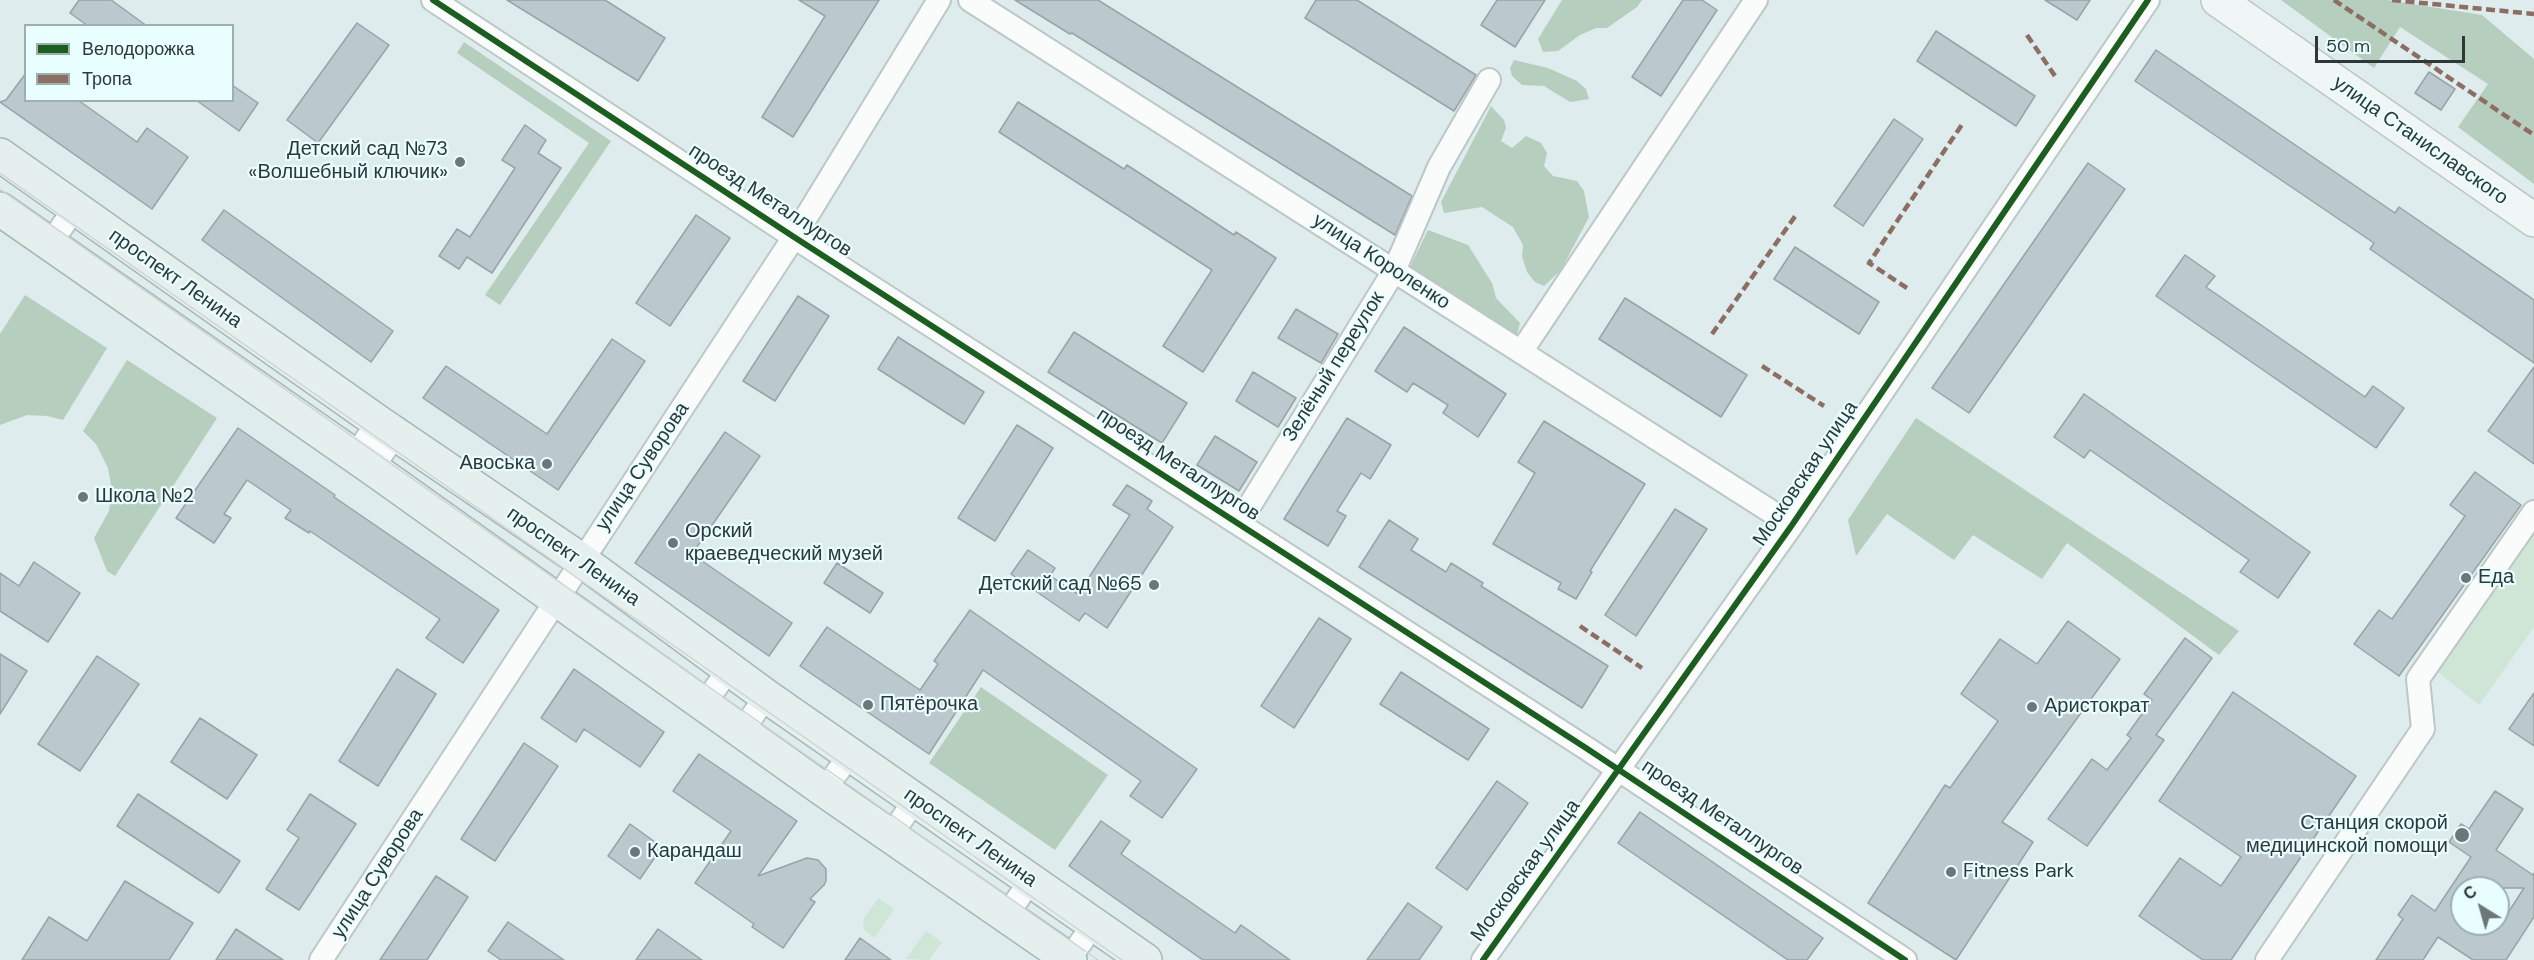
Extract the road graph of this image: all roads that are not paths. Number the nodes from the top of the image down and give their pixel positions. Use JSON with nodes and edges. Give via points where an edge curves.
{"nodes":[{"id":1,"x":433,"y":0,"type":"edge"},
{"id":2,"x":939,"y":0,"type":"edge"},
{"id":3,"x":970,"y":0,"type":"edge"},
{"id":4,"x":1756,"y":0,"type":"edge"},
{"id":5,"x":2148,"y":0,"type":"edge"},
{"id":6,"x":2218,"y":0,"type":"edge"},
{"id":7,"x":1489,"y":80,"type":"dead end"},
{"id":8,"x":0,"y":155,"type":"edge"},
{"id":9,"x":75,"y":208,"type":"junction"},
{"id":10,"x":0,"y":209,"type":"edge"},
{"id":11,"x":2534,"y":220,"type":"edge"},
{"id":12,"x":794,"y":237,"type":"junction"},
{"id":13,"x":50,"y":244,"type":"junction"},
{"id":14,"x":1394,"y":270,"type":"junction"},
{"id":15,"x":1521,"y":352,"type":"junction"},
{"id":16,"x":387,"y":428,"type":"junction"},
{"id":17,"x":363,"y":462,"type":"junction"},
{"id":18,"x":2534,"y":512,"type":"edge"},
{"id":19,"x":1239,"y":523,"type":"junction"},
{"id":20,"x":1792,"y":525,"type":"junction"},
{"id":21,"x":581,"y":560,"type":"junction"},
{"id":22,"x":557,"y":598,"type":"junction"},
{"id":23,"x":729,"y":669,"type":"junction"},
{"id":24,"x":766,"y":696,"type":"junction"},
{"id":25,"x":705,"y":703,"type":"junction"},
{"id":26,"x":743,"y":730,"type":"junction"},
{"id":27,"x":850,"y":755,"type":"junction"},
{"id":28,"x":1619,"y":770,"type":"junction"},
{"id":29,"x":824,"y":790,"type":"junction"},
{"id":30,"x":915,"y":800,"type":"junction"},
{"id":31,"x":891,"y":835,"type":"junction"},
{"id":32,"x":1031,"y":880,"type":"junction"},
{"id":33,"x":1006,"y":916,"type":"junction"},
{"id":34,"x":1094,"y":924,"type":"junction"},
{"id":35,"x":321,"y":960,"type":"edge"},
{"id":36,"x":1070,"y":960,"type":"edge"},
{"id":37,"x":1145,"y":960,"type":"edge"},
{"id":38,"x":1482,"y":960,"type":"edge"},
{"id":39,"x":1905,"y":960,"type":"edge"},
{"id":40,"x":2267,"y":960,"type":"edge"}],
"edges":[{"from":1,"to":12,"type":"street","name":"проезд Металлургов"},
{"from":2,"to":12,"type":"street","name":"улица Суворова"},
{"from":3,"to":14,"type":"street","name":"улица Короленко"},
{"from":4,"to":15,"type":"street"},
{"from":5,"to":20,"type":"street","name":"Московская улица"},
{"from":6,"to":11,"type":"main road","name":"улица Станиславского"},
{"from":7,"to":14,"type":"street","name":"Зелёный переулок","via":[[1439,167]]},
{"from":8,"to":9,"type":"main road","name":"проспект Ленина"},
{"from":9,"to":13,"type":"street"},
{"from":9,"to":16,"type":"main road","name":"проспект Ленина"},
{"from":10,"to":13,"type":"main road"},
{"from":12,"to":19,"type":"street","name":"проезд Металлургов"},
{"from":12,"to":21,"type":"street","name":"улица Суворова"},
{"from":13,"to":17,"type":"main road"},
{"from":14,"to":15,"type":"street","name":"улица Короленко"},
{"from":14,"to":19,"type":"street","name":"Зелёный переулок"},
{"from":15,"to":20,"type":"street","name":"улица Короленко"},
{"from":16,"to":17,"type":"street"},
{"from":16,"to":21,"type":"main road","name":"проспект Ленина"},
{"from":17,"to":22,"type":"main road"},
{"from":18,"to":40,"type":"street","via":[[2418,679],[2423,729]]},
{"from":19,"to":28,"type":"street","name":"проезд Металлургов"},
{"from":20,"to":28,"type":"street","name":"Московская улица"},
{"from":21,"to":22,"type":"street","name":"улица Суворова"},
{"from":21,"to":23,"type":"main road","name":"проспект Ленина"},
{"from":22,"to":25,"type":"main road"},
{"from":22,"to":35,"type":"street","name":"улица Суворова"},
{"from":23,"to":24,"type":"main road","name":"проспект Ленина"},
{"from":23,"to":25,"type":"street"},
{"from":24,"to":26,"type":"street"},
{"from":24,"to":27,"type":"main road","name":"проспект Ленина"},
{"from":25,"to":26,"type":"main road"},
{"from":26,"to":29,"type":"main road"},
{"from":27,"to":29,"type":"street"},
{"from":27,"to":30,"type":"main road","name":"проспект Ленина"},
{"from":28,"to":38,"type":"street","name":"Московская улица"},
{"from":28,"to":39,"type":"street","name":"проезд Металлургов"},
{"from":29,"to":31,"type":"main road"},
{"from":30,"to":31,"type":"street"},
{"from":30,"to":32,"type":"main road","name":"проспект Ленина"},
{"from":31,"to":33,"type":"main road"},
{"from":32,"to":33,"type":"street"},
{"from":32,"to":34,"type":"main road","name":"проспект Ленина"},
{"from":33,"to":36,"type":"main road"},
{"from":34,"to":36,"type":"street"},
{"from":34,"to":37,"type":"main road","name":"проспект Ленина"}]}
